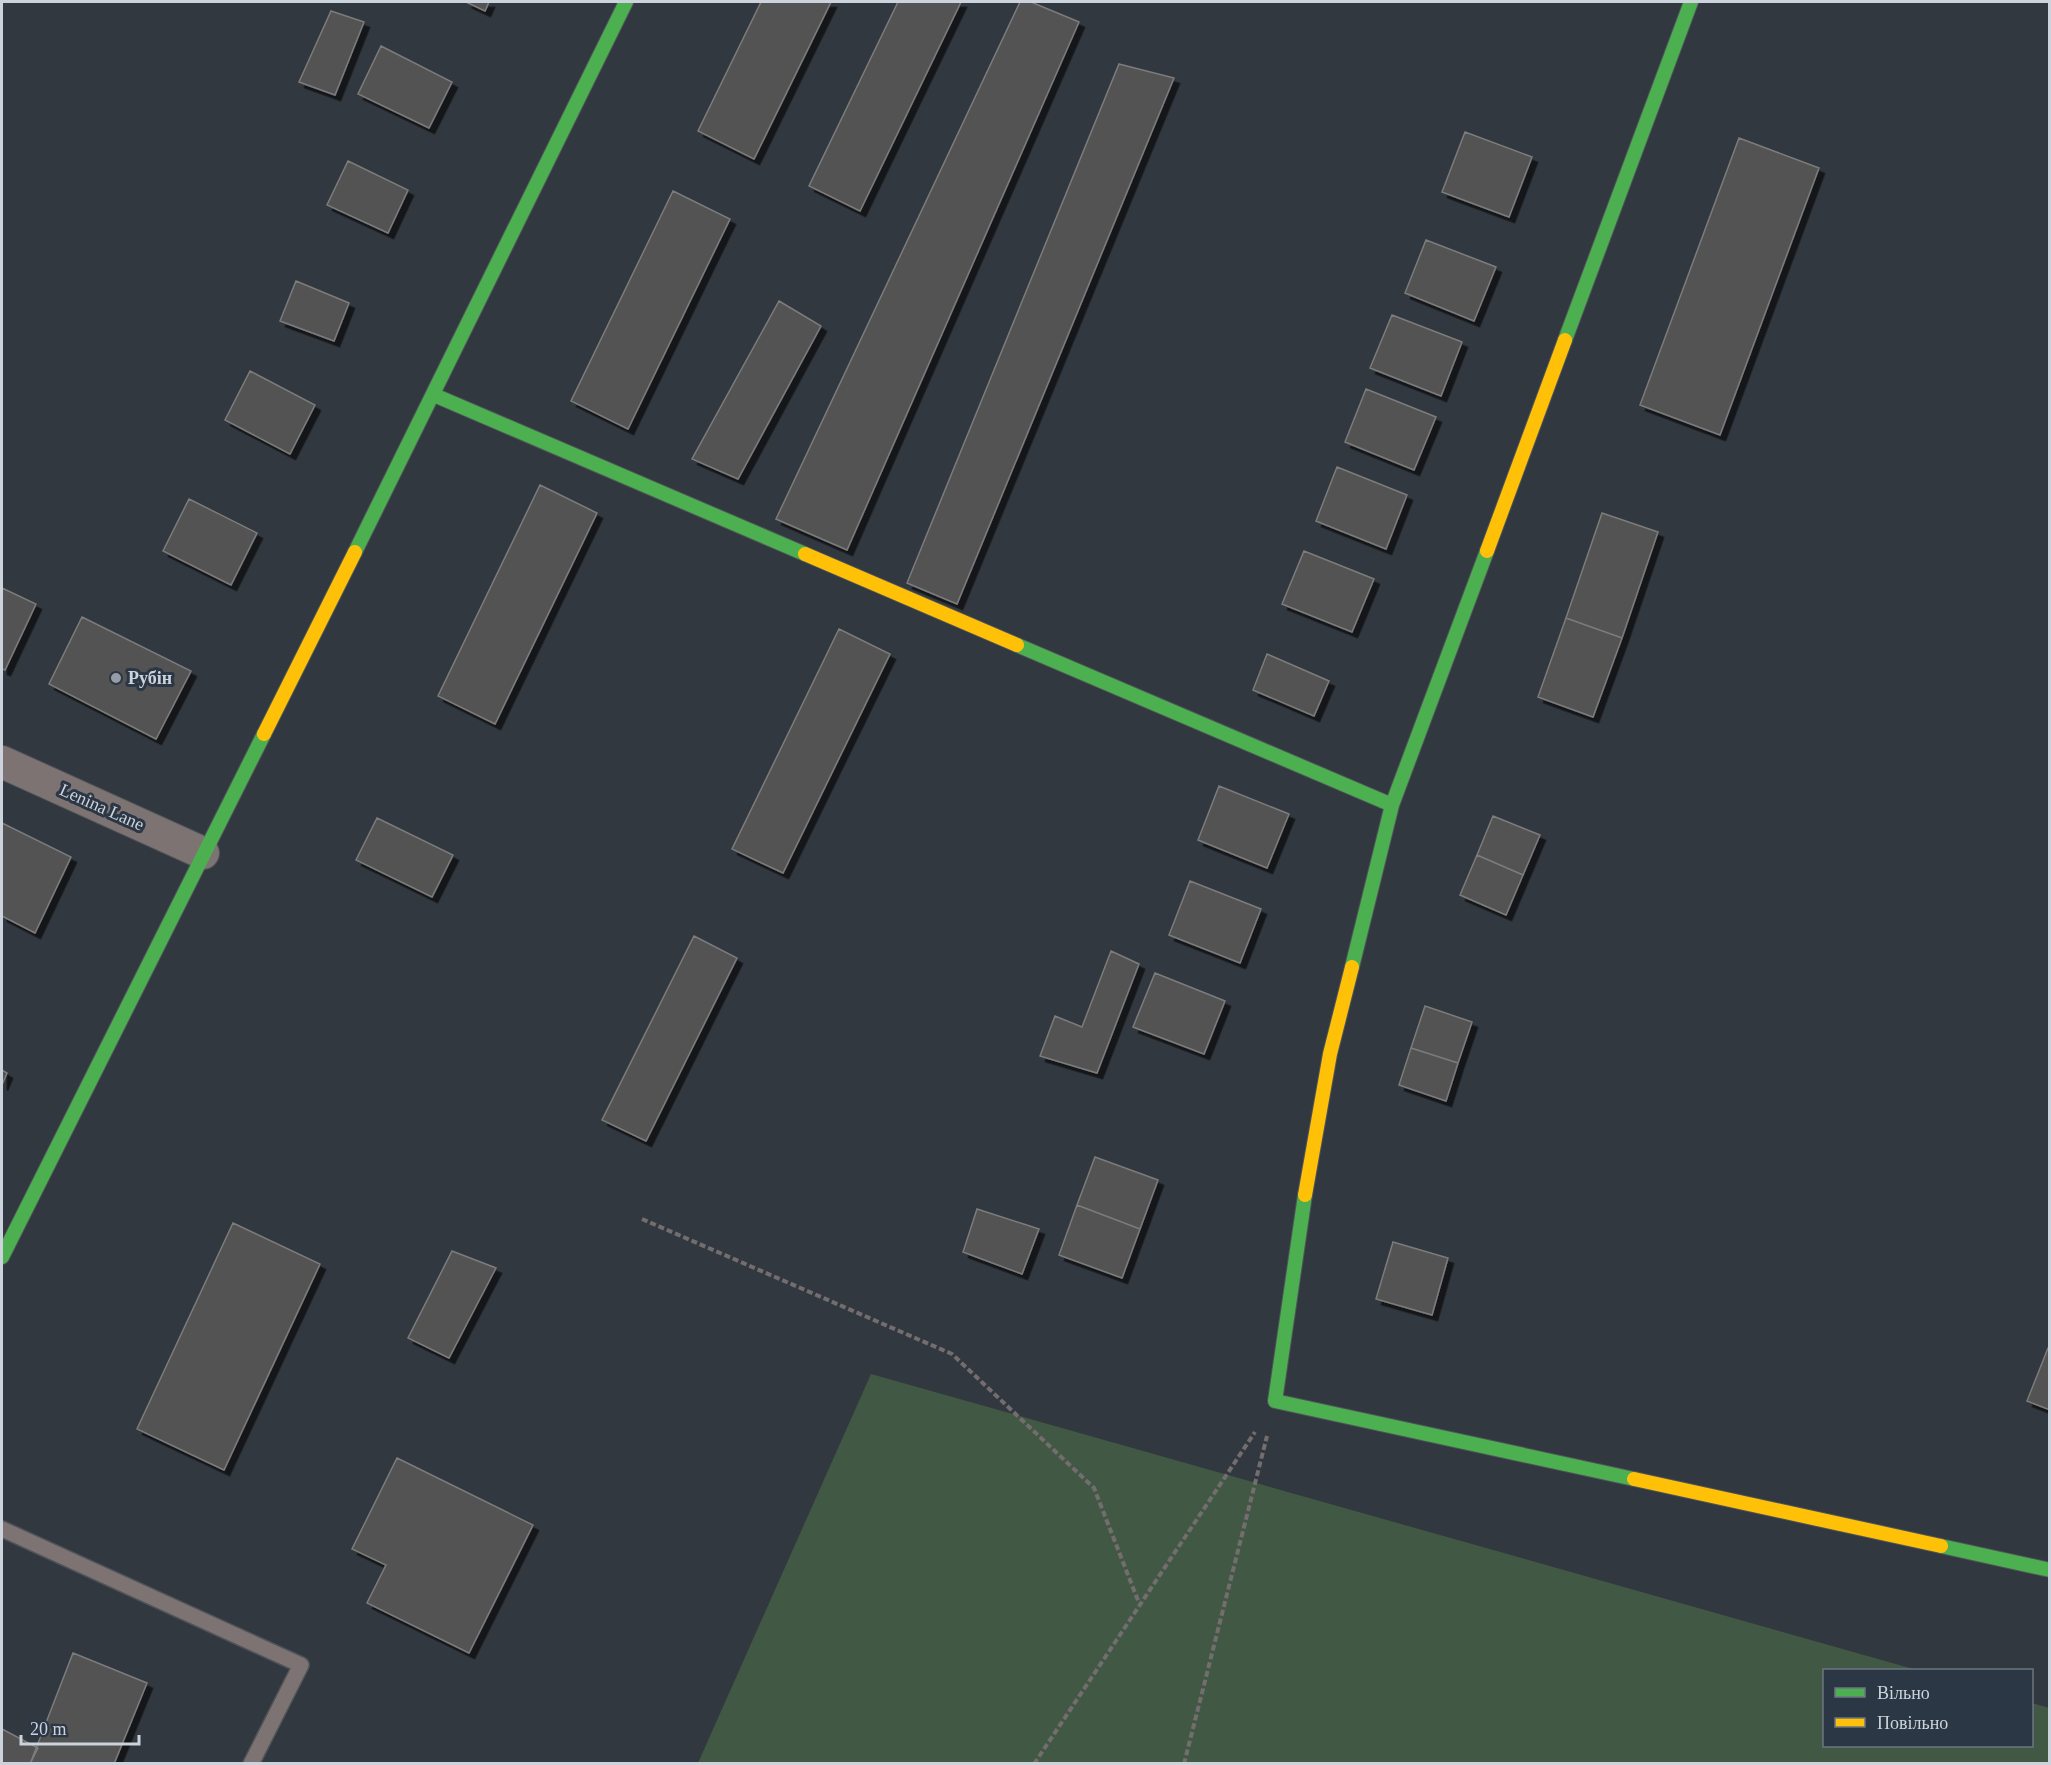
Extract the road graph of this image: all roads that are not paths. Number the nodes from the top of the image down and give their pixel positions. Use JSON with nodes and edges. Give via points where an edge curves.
{"nodes":[{"id":1,"x":626,"y":2,"type":"edge"},
{"id":2,"x":1691,"y":2,"type":"edge"},
{"id":3,"x":435,"y":395,"type":"junction"},
{"id":4,"x":2,"y":762,"type":"edge"},
{"id":5,"x":1392,"y":805,"type":"junction"},
{"id":6,"x":203,"y":853,"type":"junction"},
{"id":7,"x":2,"y":1257,"type":"edge"},
{"id":8,"x":2,"y":1529,"type":"edge"},
{"id":9,"x":2049,"y":1570,"type":"edge"},
{"id":10,"x":251,"y":1764,"type":"edge"}],
"edges":[{"from":1,"to":3,"type":"street"},
{"from":2,"to":5,"type":"street"},
{"from":3,"to":5,"type":"street"},
{"from":3,"to":6,"type":"street"},
{"from":4,"to":6,"type":"street","name":"Lenina Lane"},
{"from":5,"to":9,"type":"street","via":[[1330,1054],[1275,1401]]},
{"from":6,"to":7,"type":"street"},
{"from":8,"to":10,"type":"lane","via":[[301,1665]]}]}
